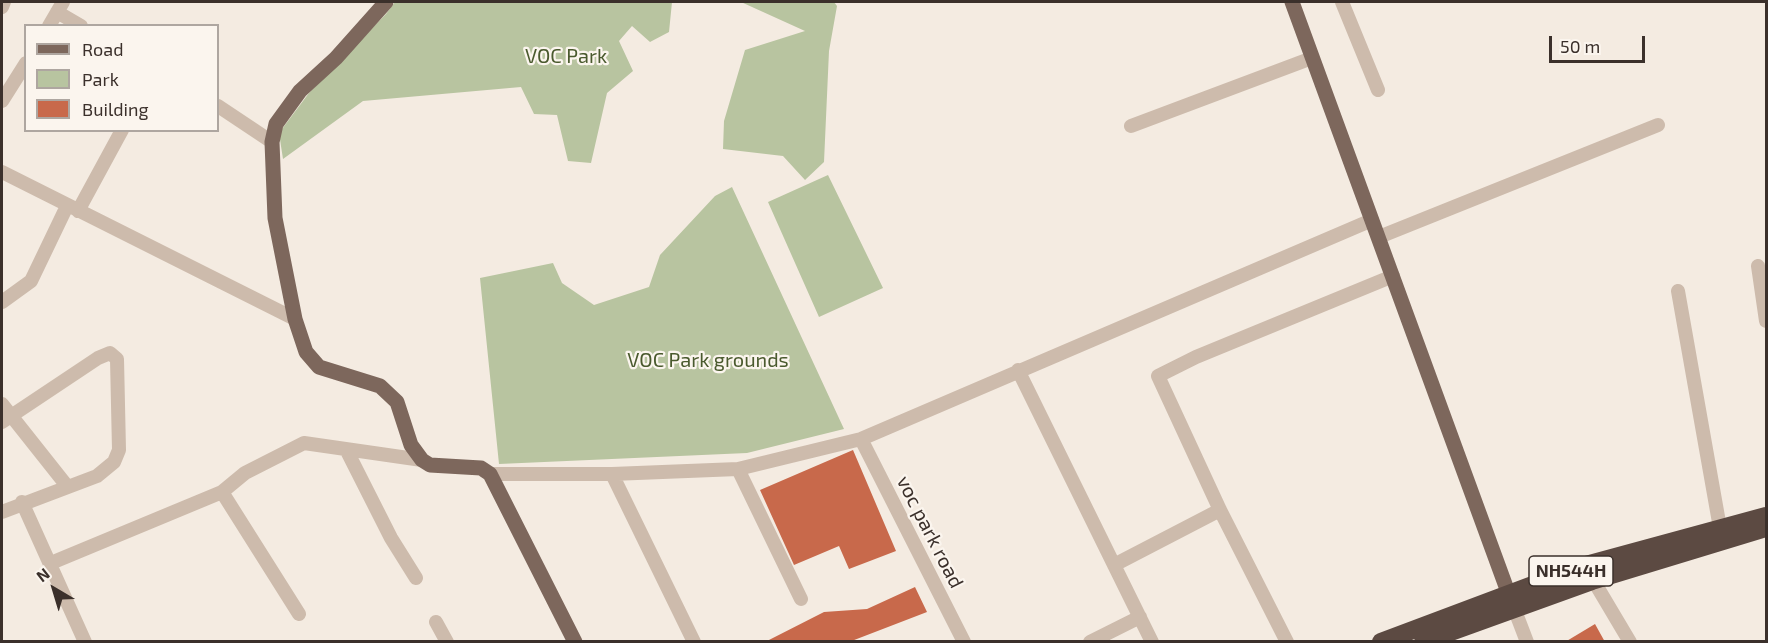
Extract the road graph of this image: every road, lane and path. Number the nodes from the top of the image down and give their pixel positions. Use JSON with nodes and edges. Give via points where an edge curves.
{"nodes":[{"id":1,"x":4,"y":2,"type":"edge"},
{"id":2,"x":386,"y":2,"type":"edge"},
{"id":3,"x":1292,"y":2,"type":"edge"},
{"id":4,"x":1342,"y":2,"type":"edge"},
{"id":5,"x":2,"y":7,"type":"edge"},
{"id":6,"x":60,"y":7,"type":"edge"},
{"id":7,"x":50,"y":24,"type":"edge"},
{"id":8,"x":79,"y":24,"type":"edge"},
{"id":9,"x":1312,"y":58,"type":"junction"},
{"id":10,"x":24,"y":66,"type":"edge"},
{"id":11,"x":1378,"y":90,"type":"dead end"},
{"id":12,"x":2,"y":101,"type":"edge"},
{"id":13,"x":219,"y":107,"type":"edge"},
{"id":14,"x":1658,"y":125,"type":"dead end"},
{"id":15,"x":1131,"y":126,"type":"dead end"},
{"id":16,"x":121,"y":132,"type":"edge"},
{"id":17,"x":272,"y":142,"type":"junction"},
{"id":18,"x":2,"y":172,"type":"edge"},
{"id":19,"x":72,"y":208,"type":"junction"},
{"id":20,"x":1372,"y":220,"type":"junction"},
{"id":21,"x":1379,"y":237,"type":"junction"},
{"id":22,"x":1758,"y":266,"type":"dead end"},
{"id":23,"x":1393,"y":276,"type":"junction"},
{"id":24,"x":1678,"y":291,"type":"dead end"},
{"id":25,"x":2,"y":302,"type":"edge"},
{"id":26,"x":295,"y":319,"type":"junction"},
{"id":27,"x":1767,"y":321,"type":"edge"},
{"id":28,"x":1018,"y":370,"type":"junction"},
{"id":29,"x":4,"y":414,"type":"edge"},
{"id":30,"x":861,"y":440,"type":"junction"},
{"id":31,"x":347,"y":451,"type":"junction"},
{"id":32,"x":422,"y":460,"type":"junction"},
{"id":33,"x":738,"y":469,"type":"junction"},
{"id":34,"x":490,"y":474,"type":"junction"},
{"id":35,"x":612,"y":474,"type":"junction"},
{"id":36,"x":67,"y":486,"type":"junction"},
{"id":37,"x":222,"y":492,"type":"junction"},
{"id":38,"x":22,"y":502,"type":"junction"},
{"id":39,"x":1220,"y":510,"type":"junction"},
{"id":40,"x":2,"y":512,"type":"edge"},
{"id":41,"x":1764,"y":526,"type":"edge"},
{"id":42,"x":1720,"y":528,"type":"junction"},
{"id":43,"x":51,"y":563,"type":"junction"},
{"id":44,"x":1114,"y":565,"type":"junction"},
{"id":45,"x":1589,"y":573,"type":"junction"},
{"id":46,"x":416,"y":578,"type":"dead end"},
{"id":47,"x":801,"y":599,"type":"dead end"},
{"id":48,"x":1511,"y":601,"type":"junction"},
{"id":49,"x":299,"y":614,"type":"dead end"},
{"id":50,"x":1140,"y":617,"type":"junction"},
{"id":51,"x":436,"y":622,"type":"dead end"},
{"id":52,"x":86,"y":642,"type":"edge"},
{"id":53,"x":447,"y":642,"type":"edge"},
{"id":54,"x":576,"y":642,"type":"edge"},
{"id":55,"x":694,"y":642,"type":"edge"},
{"id":56,"x":964,"y":642,"type":"edge"},
{"id":57,"x":1090,"y":642,"type":"edge"},
{"id":58,"x":1152,"y":642,"type":"edge"},
{"id":59,"x":1287,"y":642,"type":"edge"},
{"id":60,"x":1381,"y":642,"type":"edge"},
{"id":61,"x":1423,"y":642,"type":"edge"},
{"id":62,"x":1527,"y":642,"type":"edge"},
{"id":63,"x":1630,"y":642,"type":"edge"}],
"edges":[{"from":1,"to":5,"type":"street"},
{"from":2,"to":17,"type":"main road","via":[[300,92],[276,124]]},
{"from":3,"to":9,"type":"main road"},
{"from":4,"to":11,"type":"street"},
{"from":6,"to":7,"type":"street"},
{"from":6,"to":8,"type":"street"},
{"from":9,"to":15,"type":"street"},
{"from":9,"to":20,"type":"main road"},
{"from":10,"to":12,"type":"street"},
{"from":13,"to":17,"type":"street"},
{"from":14,"to":21,"type":"street"},
{"from":16,"to":19,"type":"street"},
{"from":17,"to":26,"type":"main road","via":[[275,218]]},
{"from":18,"to":19,"type":"street"},
{"from":19,"to":25,"type":"street","via":[[31,281]]},
{"from":19,"to":26,"type":"street"},
{"from":20,"to":21,"type":"main road"},
{"from":20,"to":28,"type":"street"},
{"from":21,"to":23,"type":"main road"},
{"from":22,"to":27,"type":"street"},
{"from":23,"to":39,"type":"street","via":[[1158,376]]},
{"from":23,"to":48,"type":"main road"},
{"from":24,"to":42,"type":"street"},
{"from":26,"to":32,"type":"main road","via":[[306,352],[319,367],[380,386],[398,402],[411,445]]},
{"from":28,"to":30,"type":"street"},
{"from":28,"to":44,"type":"street"},
{"from":29,"to":36,"type":"street"},
{"from":29,"to":36,"type":"street","via":[[105,354],[114,355],[119,375],[118,450],[108,469]]},
{"from":30,"to":33,"type":"street"},
{"from":30,"to":56,"type":"street","name":"voc park road"},
{"from":31,"to":32,"type":"street"},
{"from":31,"to":37,"type":"street","via":[[304,443],[245,473]]},
{"from":31,"to":46,"type":"street"},
{"from":32,"to":34,"type":"main road","via":[[430,465],[481,468]]},
{"from":33,"to":35,"type":"street"},
{"from":33,"to":47,"type":"street"},
{"from":34,"to":35,"type":"street"},
{"from":34,"to":54,"type":"main road"},
{"from":35,"to":55,"type":"street"},
{"from":36,"to":38,"type":"street"},
{"from":37,"to":43,"type":"street"},
{"from":37,"to":49,"type":"street"},
{"from":38,"to":40,"type":"street"},
{"from":38,"to":43,"type":"street"},
{"from":39,"to":44,"type":"street"},
{"from":39,"to":59,"type":"street"},
{"from":41,"to":42,"type":"highway","number":"NH544H"},
{"from":41,"to":45,"type":"highway","number":"NH544H"},
{"from":42,"to":45,"type":"highway","number":"NH544H"},
{"from":43,"to":52,"type":"street"},
{"from":44,"to":50,"type":"street"},
{"from":45,"to":48,"type":"highway","number":"NH544H"},
{"from":45,"to":63,"type":"street"},
{"from":48,"to":60,"type":"highway","number":"NH544H"},
{"from":48,"to":61,"type":"highway","number":"NH544H"},
{"from":48,"to":62,"type":"street"},
{"from":50,"to":57,"type":"street"},
{"from":50,"to":58,"type":"street"},
{"from":51,"to":53,"type":"street"}]}
